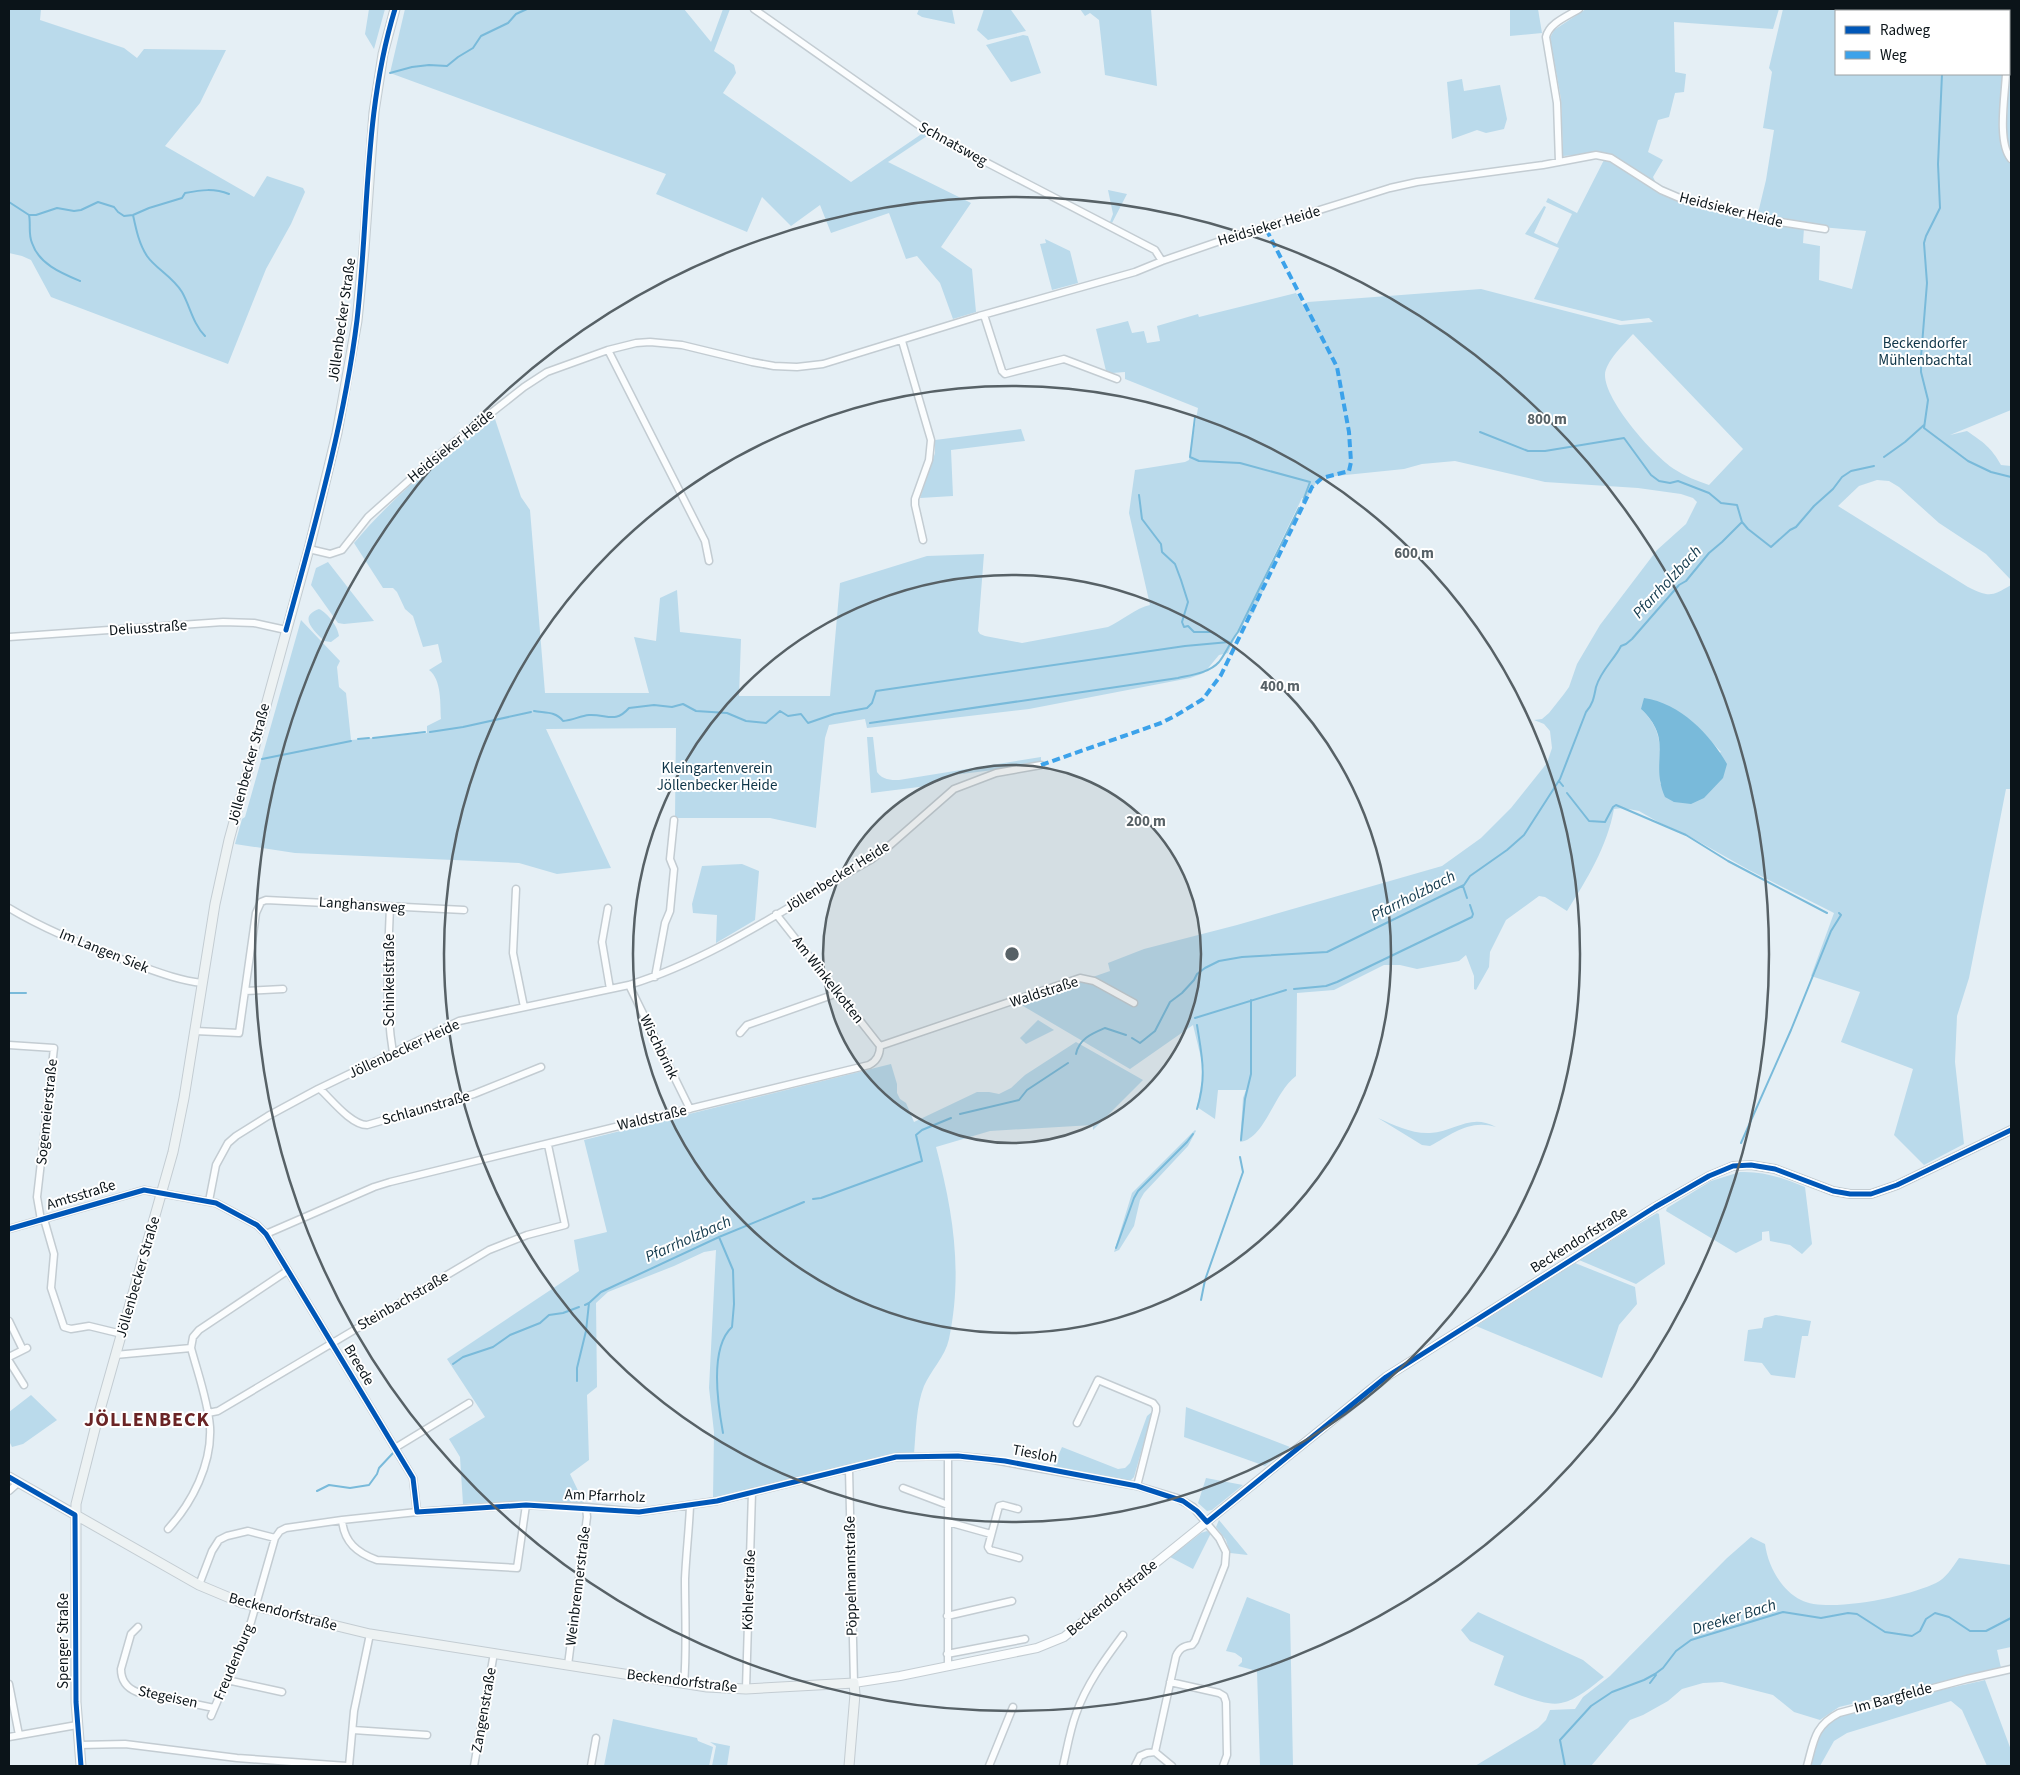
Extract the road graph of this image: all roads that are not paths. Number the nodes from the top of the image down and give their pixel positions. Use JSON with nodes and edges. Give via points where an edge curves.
{"nodes":[{"id":1,"x":395,"y":9,"type":"edge"},
{"id":2,"x":754,"y":9,"type":"edge"},
{"id":3,"x":1579,"y":9,"type":"edge"},
{"id":4,"x":2006,"y":75,"type":"edge"},
{"id":5,"x":2011,"y":159,"type":"edge"},
{"id":6,"x":1559,"y":162,"type":"junction"},
{"id":7,"x":1825,"y":229,"type":"dead end"},
{"id":8,"x":1162,"y":261,"type":"junction"},
{"id":9,"x":984,"y":315,"type":"junction"},
{"id":10,"x":902,"y":341,"type":"junction"},
{"id":11,"x":608,"y":350,"type":"junction"},
{"id":12,"x":1118,"y":379,"type":"dead end"},
{"id":13,"x":923,"y":540,"type":"dead end"},
{"id":14,"x":309,"y":549,"type":"junction"},
{"id":15,"x":709,"y":561,"type":"dead end"},
{"id":16,"x":286,"y":630,"type":"junction"},
{"id":17,"x":9,"y":638,"type":"edge"},
{"id":18,"x":1041,"y":765,"type":"dead end"},
{"id":19,"x":674,"y":820,"type":"dead end"},
{"id":20,"x":516,"y":889,"type":"dead end"},
{"id":21,"x":390,"y":907,"type":"junction"},
{"id":22,"x":9,"y":908,"type":"edge"},
{"id":23,"x":608,"y":908,"type":"dead end"},
{"id":24,"x":464,"y":910,"type":"dead end"},
{"id":25,"x":776,"y":914,"type":"junction"},
{"id":26,"x":655,"y":977,"type":"junction"},
{"id":27,"x":202,"y":983,"type":"junction"},
{"id":28,"x":629,"y":985,"type":"junction"},
{"id":29,"x":283,"y":989,"type":"dead end"},
{"id":30,"x":610,"y":989,"type":"junction"},
{"id":31,"x":245,"y":990,"type":"junction"},
{"id":32,"x":838,"y":992,"type":"junction"},
{"id":33,"x":1134,"y":1003,"type":"dead end"},
{"id":34,"x":524,"y":1007,"type":"junction"},
{"id":35,"x":195,"y":1031,"type":"junction"},
{"id":36,"x":740,"y":1033,"type":"dead end"},
{"id":37,"x":9,"y":1044,"type":"edge"},
{"id":38,"x":880,"y":1046,"type":"junction"},
{"id":39,"x":393,"y":1053,"type":"junction"},
{"id":40,"x":541,"y":1067,"type":"dead end"},
{"id":41,"x":320,"y":1088,"type":"junction"},
{"id":42,"x":690,"y":1109,"type":"junction"},
{"id":43,"x":2011,"y":1130,"type":"edge"},
{"id":44,"x":548,"y":1145,"type":"junction"},
{"id":45,"x":162,"y":1193,"type":"junction"},
{"id":46,"x":209,"y":1201,"type":"junction"},
{"id":47,"x":42,"y":1220,"type":"junction"},
{"id":48,"x":9,"y":1229,"type":"edge"},
{"id":49,"x":266,"y":1234,"type":"junction"},
{"id":50,"x":287,"y":1271,"type":"junction"},
{"id":51,"x":9,"y":1321,"type":"edge"},
{"id":52,"x":122,"y":1334,"type":"junction"},
{"id":53,"x":332,"y":1343,"type":"junction"},
{"id":54,"x":192,"y":1348,"type":"junction"},
{"id":55,"x":115,"y":1354,"type":"junction"},
{"id":56,"x":9,"y":1359,"type":"edge"},
{"id":57,"x":24,"y":1385,"type":"dead end"},
{"id":58,"x":469,"y":1403,"type":"dead end"},
{"id":59,"x":208,"y":1413,"type":"junction"},
{"id":60,"x":1077,"y":1423,"type":"dead end"},
{"id":61,"x":395,"y":1448,"type":"junction"},
{"id":62,"x":948,"y":1456,"type":"junction"},
{"id":63,"x":848,"y":1469,"type":"junction"},
{"id":64,"x":9,"y":1477,"type":"edge"},
{"id":65,"x":18,"y":1483,"type":"junction"},
{"id":66,"x":1137,"y":1486,"type":"junction"},
{"id":67,"x":903,"y":1488,"type":"dead end"},
{"id":68,"x":9,"y":1491,"type":"edge"},
{"id":69,"x":752,"y":1492,"type":"junction"},
{"id":70,"x":526,"y":1505,"type":"junction"},
{"id":71,"x":948,"y":1505,"type":"junction"},
{"id":72,"x":690,"y":1506,"type":"junction"},
{"id":73,"x":586,"y":1508,"type":"junction"},
{"id":74,"x":1018,"y":1509,"type":"dead end"},
{"id":75,"x":417,"y":1512,"type":"junction"},
{"id":76,"x":75,"y":1515,"type":"junction"},
{"id":77,"x":342,"y":1520,"type":"junction"},
{"id":78,"x":948,"y":1522,"type":"junction"},
{"id":79,"x":1207,"y":1522,"type":"junction"},
{"id":80,"x":168,"y":1529,"type":"dead end"},
{"id":81,"x":991,"y":1534,"type":"junction"},
{"id":82,"x":275,"y":1538,"type":"junction"},
{"id":83,"x":1019,"y":1558,"type":"dead end"},
{"id":84,"x":199,"y":1585,"type":"junction"},
{"id":85,"x":1012,"y":1601,"type":"dead end"},
{"id":86,"x":256,"y":1607,"type":"junction"},
{"id":87,"x":947,"y":1616,"type":"junction"},
{"id":88,"x":138,"y":1627,"type":"dead end"},
{"id":89,"x":370,"y":1634,"type":"junction"},
{"id":90,"x":1123,"y":1635,"type":"dead end"},
{"id":91,"x":1025,"y":1639,"type":"dead end"},
{"id":92,"x":494,"y":1654,"type":"junction"},
{"id":93,"x":948,"y":1654,"type":"junction"},
{"id":94,"x":568,"y":1665,"type":"junction"},
{"id":95,"x":948,"y":1666,"type":"junction"},
{"id":96,"x":2011,"y":1669,"type":"edge"},
{"id":97,"x":227,"y":1680,"type":"junction"},
{"id":98,"x":1170,"y":1682,"type":"junction"},
{"id":99,"x":854,"y":1683,"type":"junction"},
{"id":100,"x":9,"y":1684,"type":"edge"},
{"id":101,"x":684,"y":1684,"type":"junction"},
{"id":102,"x":746,"y":1689,"type":"junction"},
{"id":103,"x":282,"y":1692,"type":"dead end"},
{"id":104,"x":1013,"y":1707,"type":"dead end"},
{"id":105,"x":214,"y":1708,"type":"junction"},
{"id":106,"x":210,"y":1716,"type":"dead end"},
{"id":107,"x":78,"y":1725,"type":"junction"},
{"id":108,"x":353,"y":1730,"type":"junction"},
{"id":109,"x":19,"y":1735,"type":"junction"},
{"id":110,"x":427,"y":1735,"type":"dead end"},
{"id":111,"x":9,"y":1737,"type":"edge"},
{"id":112,"x":596,"y":1738,"type":"dead end"},
{"id":113,"x":79,"y":1745,"type":"junction"},
{"id":114,"x":1155,"y":1752,"type":"junction"},
{"id":115,"x":81,"y":1766,"type":"edge"},
{"id":116,"x":348,"y":1766,"type":"edge"},
{"id":117,"x":474,"y":1766,"type":"edge"},
{"id":118,"x":591,"y":1766,"type":"edge"},
{"id":119,"x":849,"y":1766,"type":"edge"},
{"id":120,"x":989,"y":1766,"type":"edge"},
{"id":121,"x":1063,"y":1766,"type":"edge"},
{"id":122,"x":1135,"y":1766,"type":"edge"},
{"id":123,"x":1172,"y":1766,"type":"edge"},
{"id":124,"x":1222,"y":1766,"type":"edge"},
{"id":125,"x":1807,"y":1766,"type":"edge"}],
"edges":[{"from":1,"to":14,"type":"main road","name":"Jöllenbecker Straße","via":[[383,54],[374,112],[352,355]]},
{"from":2,"to":8,"type":"street","name":"Schnatsweg","via":[[930,133],[1155,250]]},
{"from":3,"to":6,"type":"street","via":[[1547,31],[1546,37],[1557,103]]},
{"from":4,"to":5,"type":"street","via":[[2004,138]]},
{"from":6,"to":7,"type":"street","name":"Heidsieker Heide","via":[[1596,155],[1612,158],[1661,190],[1682,199],[1774,221]]},
{"from":6,"to":8,"type":"street","name":"Heidsieker Heide","via":[[1402,184]]},
{"from":8,"to":9,"type":"street","name":"Heidsieker Heide","via":[[1135,272]]},
{"from":9,"to":10,"type":"street","name":"Heidsieker Heide"},
{"from":9,"to":12,"type":"street","via":[[1005,374],[1064,358]]},
{"from":10,"to":11,"type":"street","name":"Heidsieker Heide","via":[[833,362],[797,367],[752,362],[664,342],[636,343]]},
{"from":10,"to":13,"type":"street","via":[[931,440],[929,460],[915,499]]},
{"from":11,"to":14,"type":"street","name":"Heidsieker Heide","via":[[547,372],[524,387],[433,458],[368,517],[342,550],[330,554]]},
{"from":11,"to":15,"type":"street","via":[[705,541]]},
{"from":14,"to":16,"type":"main road","name":"Jöllenbecker Straße"},
{"from":16,"to":17,"type":"street","name":"Deliusstraße","via":[[254,623],[223,622]]},
{"from":16,"to":27,"type":"main road","name":"Jöllenbecker Straße","via":[[228,840]]},
{"from":18,"to":25,"type":"street","name":"Jöllenbecker Heide","via":[[996,774],[954,789],[872,859]]},
{"from":19,"to":26,"type":"street","via":[[670,910]]},
{"from":20,"to":34,"type":"street","via":[[513,953]]},
{"from":21,"to":24,"type":"street","name":"Langhansweg"},
{"from":21,"to":31,"type":"street","name":"Langhansweg","via":[[272,899],[261,902],[256,913]]},
{"from":21,"to":39,"type":"street","name":"Schinkelstraße","via":[[387,987]]},
{"from":22,"to":27,"type":"street","name":"Im Langen Siek","via":[[108,954],[174,978]]},
{"from":23,"to":30,"type":"street","via":[[602,942]]},
{"from":25,"to":26,"type":"street","name":"Jöllenbecker Heide"},
{"from":25,"to":32,"type":"street","name":"Am Winkelkotten"},
{"from":26,"to":28,"type":"street","name":"Jöllenbecker Heide"},
{"from":27,"to":35,"type":"main road","name":"Jöllenbecker Straße"},
{"from":28,"to":30,"type":"street","name":"Jöllenbecker Heide"},
{"from":28,"to":42,"type":"street","name":"Wischbrink"},
{"from":29,"to":31,"type":"street"},
{"from":30,"to":34,"type":"street","name":"Jöllenbecker Heide"},
{"from":31,"to":35,"type":"street","via":[[239,1033]]},
{"from":32,"to":36,"type":"street","via":[[747,1025]]},
{"from":32,"to":38,"type":"street","name":"Am Winkelkotten"},
{"from":33,"to":38,"type":"street","name":"Waldstraße","via":[[1094,981],[1080,978]]},
{"from":34,"to":39,"type":"street","name":"Jöllenbecker Heide","via":[[460,1021]]},
{"from":35,"to":45,"type":"main road","name":"Jöllenbecker Straße","via":[[180,1118]]},
{"from":37,"to":47,"type":"street","name":"Sogemeierstraße","via":[[54,1048],[37,1198]]},
{"from":38,"to":42,"type":"street","name":"Waldstraße","via":[[878,1056],[869,1065]]},
{"from":39,"to":41,"type":"street","name":"Jöllenbecker Heide"},
{"from":40,"to":41,"type":"street","name":"Schlaunstraße","via":[[474,1094],[367,1124],[353,1120]]},
{"from":41,"to":46,"type":"street","name":"Jöllenbecker Heide","via":[[268,1116],[228,1143],[216,1165]]},
{"from":42,"to":44,"type":"street","name":"Waldstraße"},
{"from":43,"to":79,"type":"street","name":"Beckendorfstraße","via":[[1897,1185],[1871,1194],[1833,1191],[1775,1169],[1751,1165],[1733,1166],[1709,1176],[1386,1377]]},
{"from":44,"to":49,"type":"street","name":"Waldstraße","via":[[374,1187]]},
{"from":44,"to":53,"type":"street","name":"Steinbachstraße","via":[[565,1225],[489,1250]]},
{"from":45,"to":46,"type":"street"},
{"from":45,"to":47,"type":"street","name":"Amtsstraße","via":[[137,1191]]},
{"from":45,"to":52,"type":"main road","name":"Jöllenbecker Straße"},
{"from":46,"to":49,"type":"street"},
{"from":47,"to":48,"type":"street","name":"Amtsstraße"},
{"from":47,"to":52,"type":"street","via":[[54,1254],[52,1288],[64,1326],[70,1329],[89,1326]]},
{"from":49,"to":50,"type":"street","name":"Breede"},
{"from":50,"to":53,"type":"street","name":"Breede"},
{"from":50,"to":54,"type":"street","via":[[199,1330],[193,1336]]},
{"from":51,"to":56,"type":"street","via":[[25,1349]]},
{"from":52,"to":55,"type":"main road","name":"Jöllenbecker Straße"},
{"from":53,"to":59,"type":"street","name":"Steinbachstraße","via":[[218,1411]]},
{"from":53,"to":61,"type":"street","name":"Breede"},
{"from":54,"to":55,"type":"street"},
{"from":54,"to":59,"type":"street"},
{"from":55,"to":76,"type":"main road","name":"Jöllenbecker Straße"},
{"from":56,"to":57,"type":"street"},
{"from":58,"to":61,"type":"street"},
{"from":59,"to":80,"type":"street","via":[[208,1446],[200,1480],[190,1501]]},
{"from":60,"to":66,"type":"street","via":[[1100,1379],[1153,1403],[1156,1411]]},
{"from":61,"to":75,"type":"street","name":"Breede","via":[[413,1478]]},
{"from":62,"to":63,"type":"street","name":"Tiesloh","via":[[896,1457]]},
{"from":62,"to":66,"type":"street","name":"Tiesloh","via":[[1005,1461]]},
{"from":62,"to":71,"type":"street"},
{"from":63,"to":69,"type":"street","name":"Am Pfarrholz"},
{"from":63,"to":99,"type":"street","name":"Pöppelmannstraße"},
{"from":64,"to":65,"type":"main road","name":"Beckendorfstraße"},
{"from":65,"to":68,"type":"street"},
{"from":65,"to":76,"type":"main road","name":"Beckendorfstraße"},
{"from":66,"to":79,"type":"street","name":"Tiesloh","via":[[1184,1501]]},
{"from":67,"to":71,"type":"street"},
{"from":69,"to":72,"type":"street","name":"Am Pfarrholz"},
{"from":69,"to":102,"type":"street","name":"Köhlerstraße"},
{"from":70,"to":73,"type":"street","name":"Am Pfarrholz"},
{"from":70,"to":75,"type":"street","name":"Am Pfarrholz"},
{"from":70,"to":77,"type":"street","via":[[517,1568],[371,1558],[355,1550],[348,1542]]},
{"from":71,"to":78,"type":"street"},
{"from":72,"to":73,"type":"street","name":"Am Pfarrholz","via":[[639,1512]]},
{"from":72,"to":101,"type":"street","via":[[685,1580],[687,1650]]},
{"from":73,"to":94,"type":"street","name":"Weinbrennerstraße"},
{"from":74,"to":81,"type":"street","via":[[999,1506]]},
{"from":75,"to":77,"type":"street","name":"Am Pfarrholz"},
{"from":76,"to":84,"type":"main road","name":"Beckendorfstraße"},
{"from":76,"to":107,"type":"main road","name":"Spenger Straße"},
{"from":77,"to":82,"type":"street","name":"Am Pfarrholz","via":[[286,1528]]},
{"from":78,"to":81,"type":"street"},
{"from":78,"to":87,"type":"street"},
{"from":79,"to":95,"type":"street","name":"Beckendorfstraße","via":[[1064,1637],[1037,1648]]},
{"from":79,"to":98,"type":"street","name":"Tiesloh","via":[[1225,1547],[1225,1565],[1195,1641],[1179,1650],[1176,1656]]},
{"from":81,"to":83,"type":"street","via":[[990,1550]]},
{"from":82,"to":84,"type":"street","via":[[248,1531],[219,1540]]},
{"from":82,"to":86,"type":"street"},
{"from":84,"to":86,"type":"main road","name":"Beckendorfstraße"},
{"from":85,"to":87,"type":"street"},
{"from":86,"to":89,"type":"main road","name":"Beckendorfstraße"},
{"from":86,"to":97,"type":"street","name":"Freudenburg"},
{"from":87,"to":93,"type":"street"},
{"from":88,"to":105,"type":"street","name":"Stegeisen","via":[[131,1634],[121,1669],[126,1685],[137,1692]]},
{"from":89,"to":92,"type":"main road","name":"Beckendorfstraße"},
{"from":89,"to":108,"type":"street"},
{"from":90,"to":121,"type":"street","via":[[1085,1692],[1075,1714]]},
{"from":91,"to":93,"type":"street"},
{"from":92,"to":94,"type":"main road","name":"Beckendorfstraße"},
{"from":92,"to":117,"type":"street","name":"Zangenstraße"},
{"from":93,"to":95,"type":"street"},
{"from":94,"to":101,"type":"main road","name":"Beckendorfstraße"},
{"from":95,"to":99,"type":"street","name":"Beckendorfstraße"},
{"from":96,"to":125,"type":"street","name":"Im Bargfelde","via":[[1839,1713],[1818,1730]]},
{"from":97,"to":103,"type":"street"},
{"from":97,"to":105,"type":"street","name":"Freudenburg"},
{"from":98,"to":114,"type":"street","name":"Tiesloh"},
{"from":98,"to":124,"type":"street","via":[[1224,1696],[1227,1755]]},
{"from":99,"to":102,"type":"main road","name":"Beckendorfstraße"},
{"from":99,"to":119,"type":"main road"},
{"from":100,"to":109,"type":"street"},
{"from":101,"to":102,"type":"main road","name":"Beckendorfstraße"},
{"from":104,"to":120,"type":"street"},
{"from":105,"to":106,"type":"street","name":"Freudenburg"},
{"from":107,"to":109,"type":"street"},
{"from":107,"to":113,"type":"main road","name":"Spenger Straße"},
{"from":108,"to":110,"type":"street"},
{"from":108,"to":116,"type":"street"},
{"from":109,"to":111,"type":"street"},
{"from":112,"to":118,"type":"street"},
{"from":113,"to":115,"type":"main road","name":"Spenger Straße"},
{"from":113,"to":116,"type":"street","via":[[124,1744],[237,1758]]},
{"from":114,"to":122,"type":"street","via":[[1140,1756]]},
{"from":114,"to":123,"type":"street"}]}
